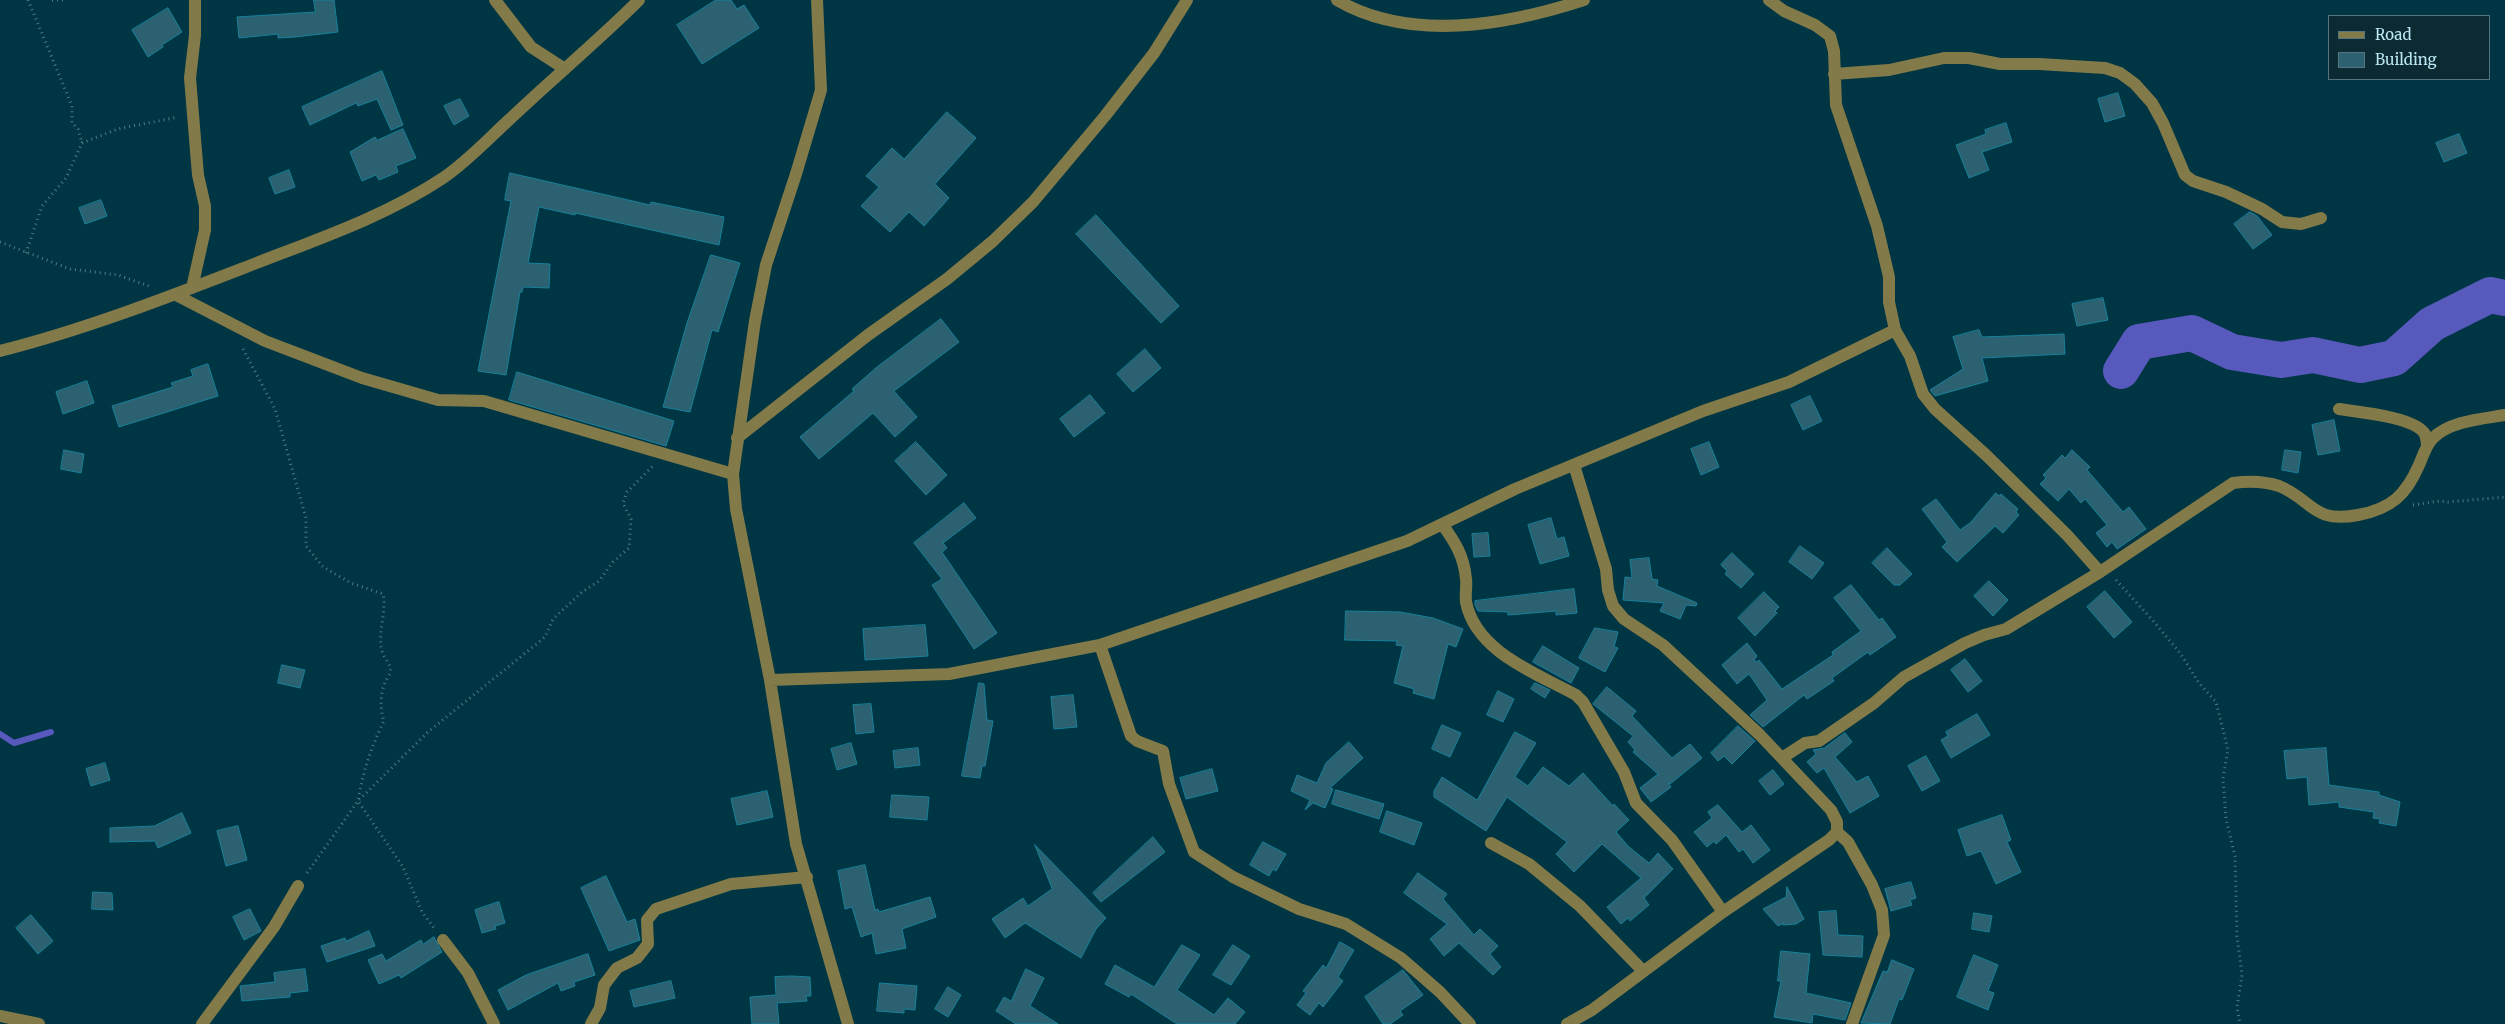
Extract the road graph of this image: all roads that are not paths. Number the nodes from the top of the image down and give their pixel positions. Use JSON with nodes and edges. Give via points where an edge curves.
{"nodes":[{"id":1,"x":195,"y":0,"type":"edge"},
{"id":2,"x":495,"y":0,"type":"edge"},
{"id":3,"x":639,"y":0,"type":"edge"},
{"id":4,"x":817,"y":0,"type":"edge"},
{"id":5,"x":1187,"y":0,"type":"edge"},
{"id":6,"x":1337,"y":0,"type":"edge"},
{"id":7,"x":1584,"y":0,"type":"edge"},
{"id":8,"x":1769,"y":0,"type":"edge"},
{"id":9,"x":565,"y":69,"type":"junction"},
{"id":10,"x":1834,"y":74,"type":"junction"},
{"id":11,"x":2321,"y":218,"type":"dead end"},
{"id":12,"x":192,"y":288,"type":"junction"},
{"id":13,"x":176,"y":294,"type":"junction"},
{"id":14,"x":1896,"y":330,"type":"junction"},
{"id":15,"x":0,"y":351,"type":"edge"},
{"id":16,"x":2339,"y":409,"type":"dead end"},
{"id":17,"x":2505,"y":415,"type":"edge"},
{"id":18,"x":738,"y":438,"type":"junction"},
{"id":19,"x":2427,"y":446,"type":"junction"},
{"id":20,"x":1574,"y":465,"type":"junction"},
{"id":21,"x":733,"y":474,"type":"junction"},
{"id":22,"x":1442,"y":524,"type":"junction"},
{"id":23,"x":2100,"y":572,"type":"junction"},
{"id":24,"x":1100,"y":645,"type":"junction"},
{"id":25,"x":770,"y":680,"type":"junction"},
{"id":26,"x":1782,"y":758,"type":"junction"},
{"id":27,"x":1837,"y":832,"type":"junction"},
{"id":28,"x":1491,"y":843,"type":"dead end"},
{"id":29,"x":807,"y":877,"type":"junction"},
{"id":30,"x":298,"y":886,"type":"road end"},
{"id":31,"x":1723,"y":912,"type":"junction"},
{"id":32,"x":443,"y":940,"type":"road end"},
{"id":33,"x":1643,"y":971,"type":"junction"},
{"id":34,"x":0,"y":1016,"type":"edge"},
{"id":35,"x":39,"y":1024,"type":"edge"},
{"id":36,"x":202,"y":1024,"type":"edge"},
{"id":37,"x":494,"y":1024,"type":"edge"},
{"id":38,"x":591,"y":1024,"type":"edge"},
{"id":39,"x":848,"y":1024,"type":"edge"},
{"id":40,"x":1470,"y":1024,"type":"edge"},
{"id":41,"x":1567,"y":1024,"type":"edge"},
{"id":42,"x":1852,"y":1024,"type":"edge"}],
"edges":[{"from":1,"to":12,"type":"street","via":[[190,78],[205,230]]},
{"from":2,"to":9,"type":"street","via":[[531,47]]},
{"from":3,"to":9,"type":"street"},
{"from":4,"to":18,"type":"street","via":[[821,90],[766,265]]},
{"from":5,"to":18,"type":"street","via":[[1154,54],[1033,202],[947,279],[868,335]]},
{"from":6,"to":7,"type":"street","via":[[1394,21],[1454,26],[1551,11]]},
{"from":8,"to":10,"type":"street","via":[[1830,36]]},
{"from":9,"to":12,"type":"street","via":[[458,166],[412,196],[369,218]]},
{"from":10,"to":11,"type":"street","via":[[1889,70],[1944,58],[2104,68],[2120,73],[2152,103],[2185,175],[2193,181],[2226,192],[2282,222],[2302,224]]},
{"from":10,"to":14,"type":"street","via":[[1836,105],[1877,226],[1889,277],[1889,302]]},
{"from":12,"to":13,"type":"street"},
{"from":13,"to":15,"type":"street"},
{"from":13,"to":21,"type":"street","via":[[265,342],[362,378],[438,400],[484,401]]},
{"from":14,"to":20,"type":"street","via":[[1789,382],[1703,411]]},
{"from":14,"to":23,"type":"street","via":[[1910,356],[1923,394],[1935,409],[2047,515]]},
{"from":16,"to":19,"type":"street","via":[[2400,420],[2419,428],[2425,434]]},
{"from":17,"to":19,"type":"street","via":[[2454,426],[2433,438]]},
{"from":18,"to":21,"type":"street"},
{"from":19,"to":23,"type":"street","via":[[2412,481],[2387,507],[2358,515],[2330,516],[2318,512],[2279,486],[2249,481],[2234,483]]},
{"from":20,"to":22,"type":"street"},
{"from":20,"to":26,"type":"street","via":[[1606,569],[1613,606],[1624,619],[1663,645]]},
{"from":21,"to":25,"type":"street","via":[[738,519]]},
{"from":22,"to":24,"type":"street","via":[[1373,554]]},
{"from":22,"to":31,"type":"street","via":[[1464,562],[1470,616],[1484,636],[1507,657],[1576,694],[1583,702],[1624,772],[1636,803],[1672,840]]},
{"from":23,"to":26,"type":"street","via":[[2006,629],[1965,643],[1904,677],[1819,742],[1805,743]]},
{"from":24,"to":25,"type":"street","via":[[949,674]]},
{"from":24,"to":40,"type":"street","via":[[1130,736],[1136,742],[1163,751],[1169,784],[1194,852],[1233,877],[1299,909],[1346,924],[1401,958]]},
{"from":25,"to":29,"type":"street","via":[[796,844]]},
{"from":26,"to":27,"type":"street","via":[[1831,810],[1837,822]]},
{"from":27,"to":31,"type":"street"},
{"from":27,"to":42,"type":"street","via":[[1848,842],[1872,885],[1882,910],[1884,935]]},
{"from":28,"to":33,"type":"street","via":[[1529,864],[1580,906]]},
{"from":29,"to":38,"type":"street","via":[[731,884],[656,909],[647,920],[648,944],[637,958],[617,968],[604,985],[600,1008]]},
{"from":29,"to":39,"type":"street"},
{"from":30,"to":36,"type":"street","via":[[274,927]]},
{"from":31,"to":33,"type":"street"},
{"from":32,"to":37,"type":"street","via":[[468,974]]},
{"from":33,"to":41,"type":"street","via":[[1592,1010]]},
{"from":34,"to":35,"type":"street"}]}
